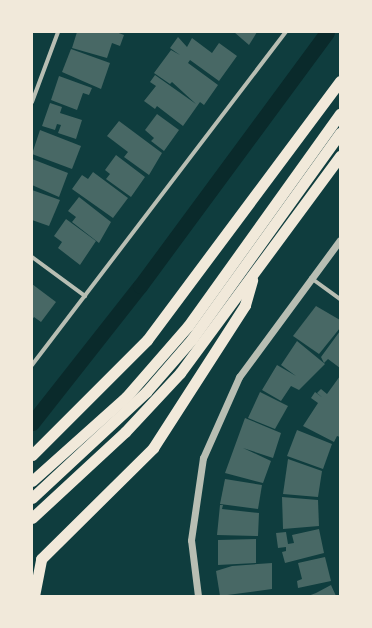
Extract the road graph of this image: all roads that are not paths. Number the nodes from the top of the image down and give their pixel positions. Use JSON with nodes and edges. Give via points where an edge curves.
{"nodes":[{"id":1,"x":58,"y":32,"type":"edge"},
{"id":2,"x":286,"y":32,"type":"edge"},
{"id":3,"x":340,"y":81,"type":"edge"},
{"id":4,"x":32,"y":102,"type":"edge"},
{"id":5,"x":340,"y":114,"type":"edge"},
{"id":6,"x":340,"y":133,"type":"edge"},
{"id":7,"x":340,"y":156,"type":"edge"},
{"id":8,"x":340,"y":240,"type":"edge"},
{"id":9,"x":32,"y":257,"type":"edge"},
{"id":10,"x":255,"y":272,"type":"junction"},
{"id":11,"x":311,"y":278,"type":"junction"},
{"id":12,"x":85,"y":296,"type":"junction"},
{"id":13,"x":340,"y":299,"type":"edge"},
{"id":14,"x":32,"y":365,"type":"edge"},
{"id":15,"x":32,"y":455,"type":"edge"},
{"id":16,"x":32,"y":481,"type":"edge"},
{"id":17,"x":32,"y":498,"type":"edge"},
{"id":18,"x":32,"y":518,"type":"edge"},
{"id":19,"x":42,"y":559,"type":"junction"},
{"id":20,"x":32,"y":567,"type":"edge"},
{"id":21,"x":34,"y":596,"type":"edge"},
{"id":22,"x":198,"y":596,"type":"edge"}],
"edges":[{"from":1,"to":4,"type":"street"},
{"from":2,"to":12,"type":"street"},
{"from":3,"to":15,"type":"highway","via":[[148,340]]},
{"from":5,"to":16,"type":"highway","via":[[188,326],[126,397]]},
{"from":6,"to":17,"type":"highway","via":[[192,339],[146,392]]},
{"from":7,"to":10,"type":"highway"},
{"from":8,"to":11,"type":"street"},
{"from":9,"to":12,"type":"street"},
{"from":10,"to":18,"type":"highway","via":[[152,405],[89,468]]},
{"from":10,"to":19,"type":"highway","via":[[245,305],[164,432],[95,508]]},
{"from":11,"to":13,"type":"street"},
{"from":11,"to":22,"type":"street","via":[[239,377],[202,458],[191,540]]},
{"from":12,"to":14,"type":"street"},
{"from":19,"to":20,"type":"highway"},
{"from":19,"to":21,"type":"highway"}]}
